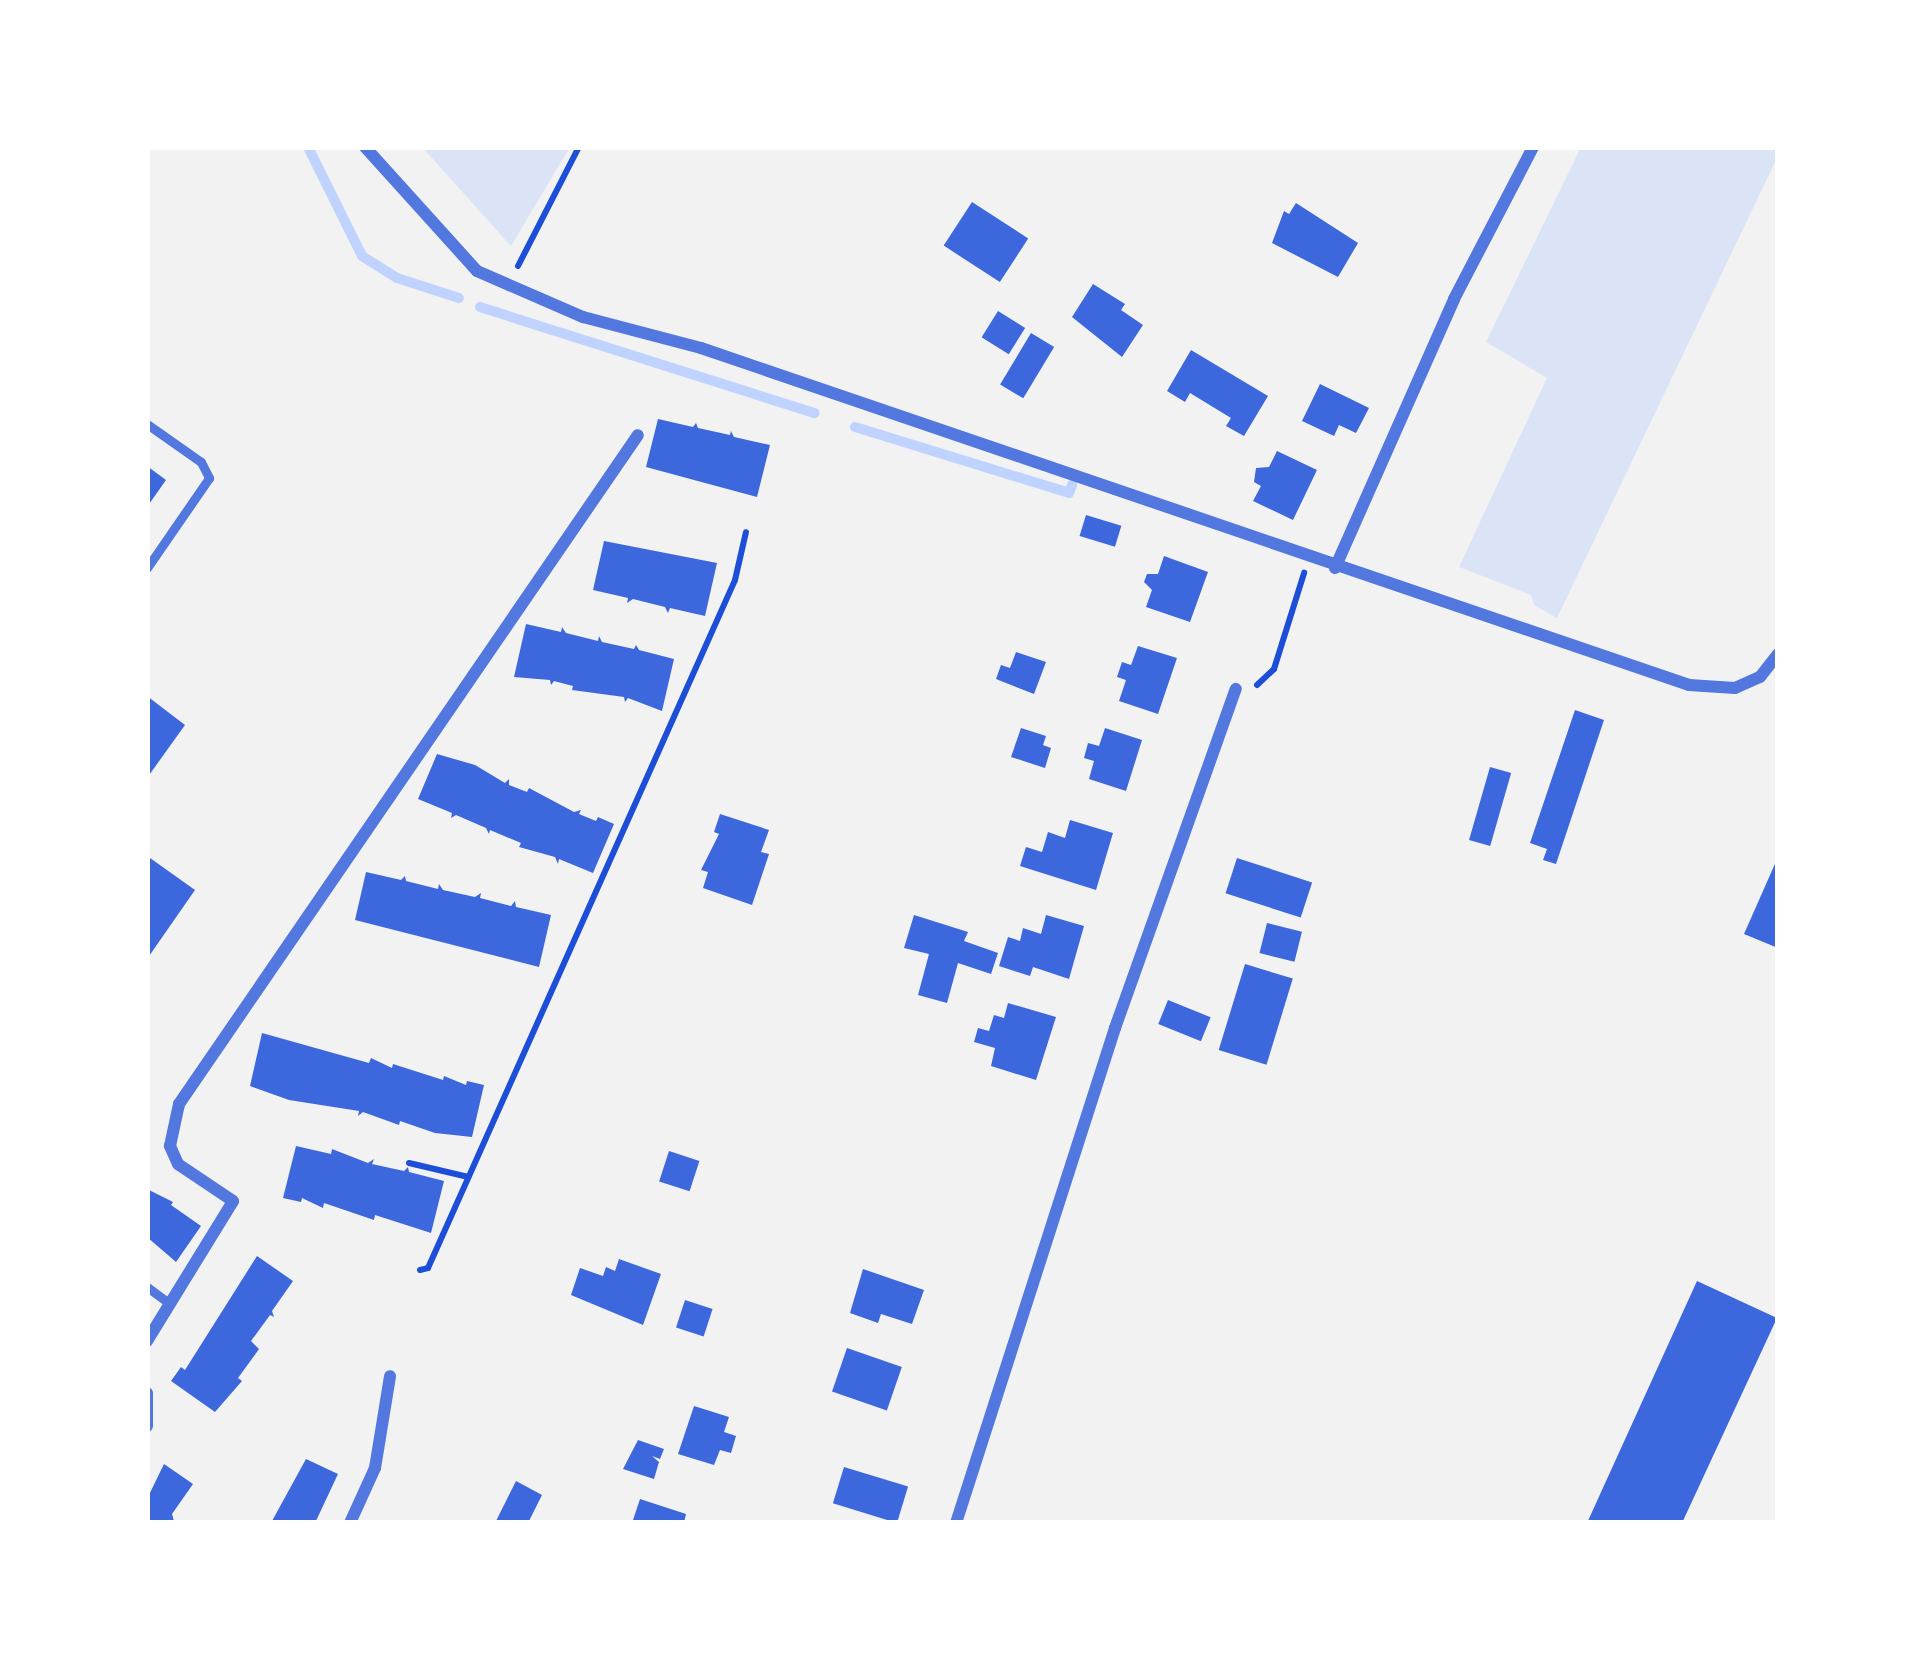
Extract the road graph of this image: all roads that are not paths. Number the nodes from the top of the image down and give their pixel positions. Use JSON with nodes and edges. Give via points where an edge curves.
{"nodes":[{"id":1,"x":365,"y":147,"type":"edge"},
{"id":2,"x":1533,"y":147,"type":"edge"},
{"id":3,"x":147,"y":424,"type":"edge"},
{"id":4,"x":638,"y":435,"type":"dead end"},
{"id":5,"x":147,"y":568,"type":"edge"},
{"id":6,"x":1335,"y":568,"type":"junction"},
{"id":7,"x":1778,"y":654,"type":"edge"},
{"id":8,"x":1235,"y":689,"type":"road end"},
{"id":9,"x":147,"y":1287,"type":"edge"},
{"id":10,"x":168,"y":1302,"type":"junction"},
{"id":11,"x":147,"y":1341,"type":"edge"},
{"id":12,"x":390,"y":1376,"type":"dead end"},
{"id":13,"x":147,"y":1393,"type":"edge"},
{"id":14,"x":147,"y":1426,"type":"edge"},
{"id":15,"x":350,"y":1523,"type":"edge"},
{"id":16,"x":956,"y":1523,"type":"edge"}],
"edges":[{"from":1,"to":6,"type":"street","via":[[477,271],[509,286]]},
{"from":2,"to":6,"type":"street","via":[[1454,299]]},
{"from":3,"to":5,"type":"lane","via":[[201,462],[209,478]]},
{"from":4,"to":10,"type":"street","via":[[179,1104],[170,1146],[178,1164],[233,1201]]},
{"from":6,"to":7,"type":"street","via":[[1689,685],[1735,688],[1760,677]]},
{"from":8,"to":16,"type":"street","via":[[1115,1028]]},
{"from":9,"to":10,"type":"lane"},
{"from":10,"to":11,"type":"street"},
{"from":12,"to":15,"type":"street","via":[[375,1468]]},
{"from":13,"to":14,"type":"street"}]}
